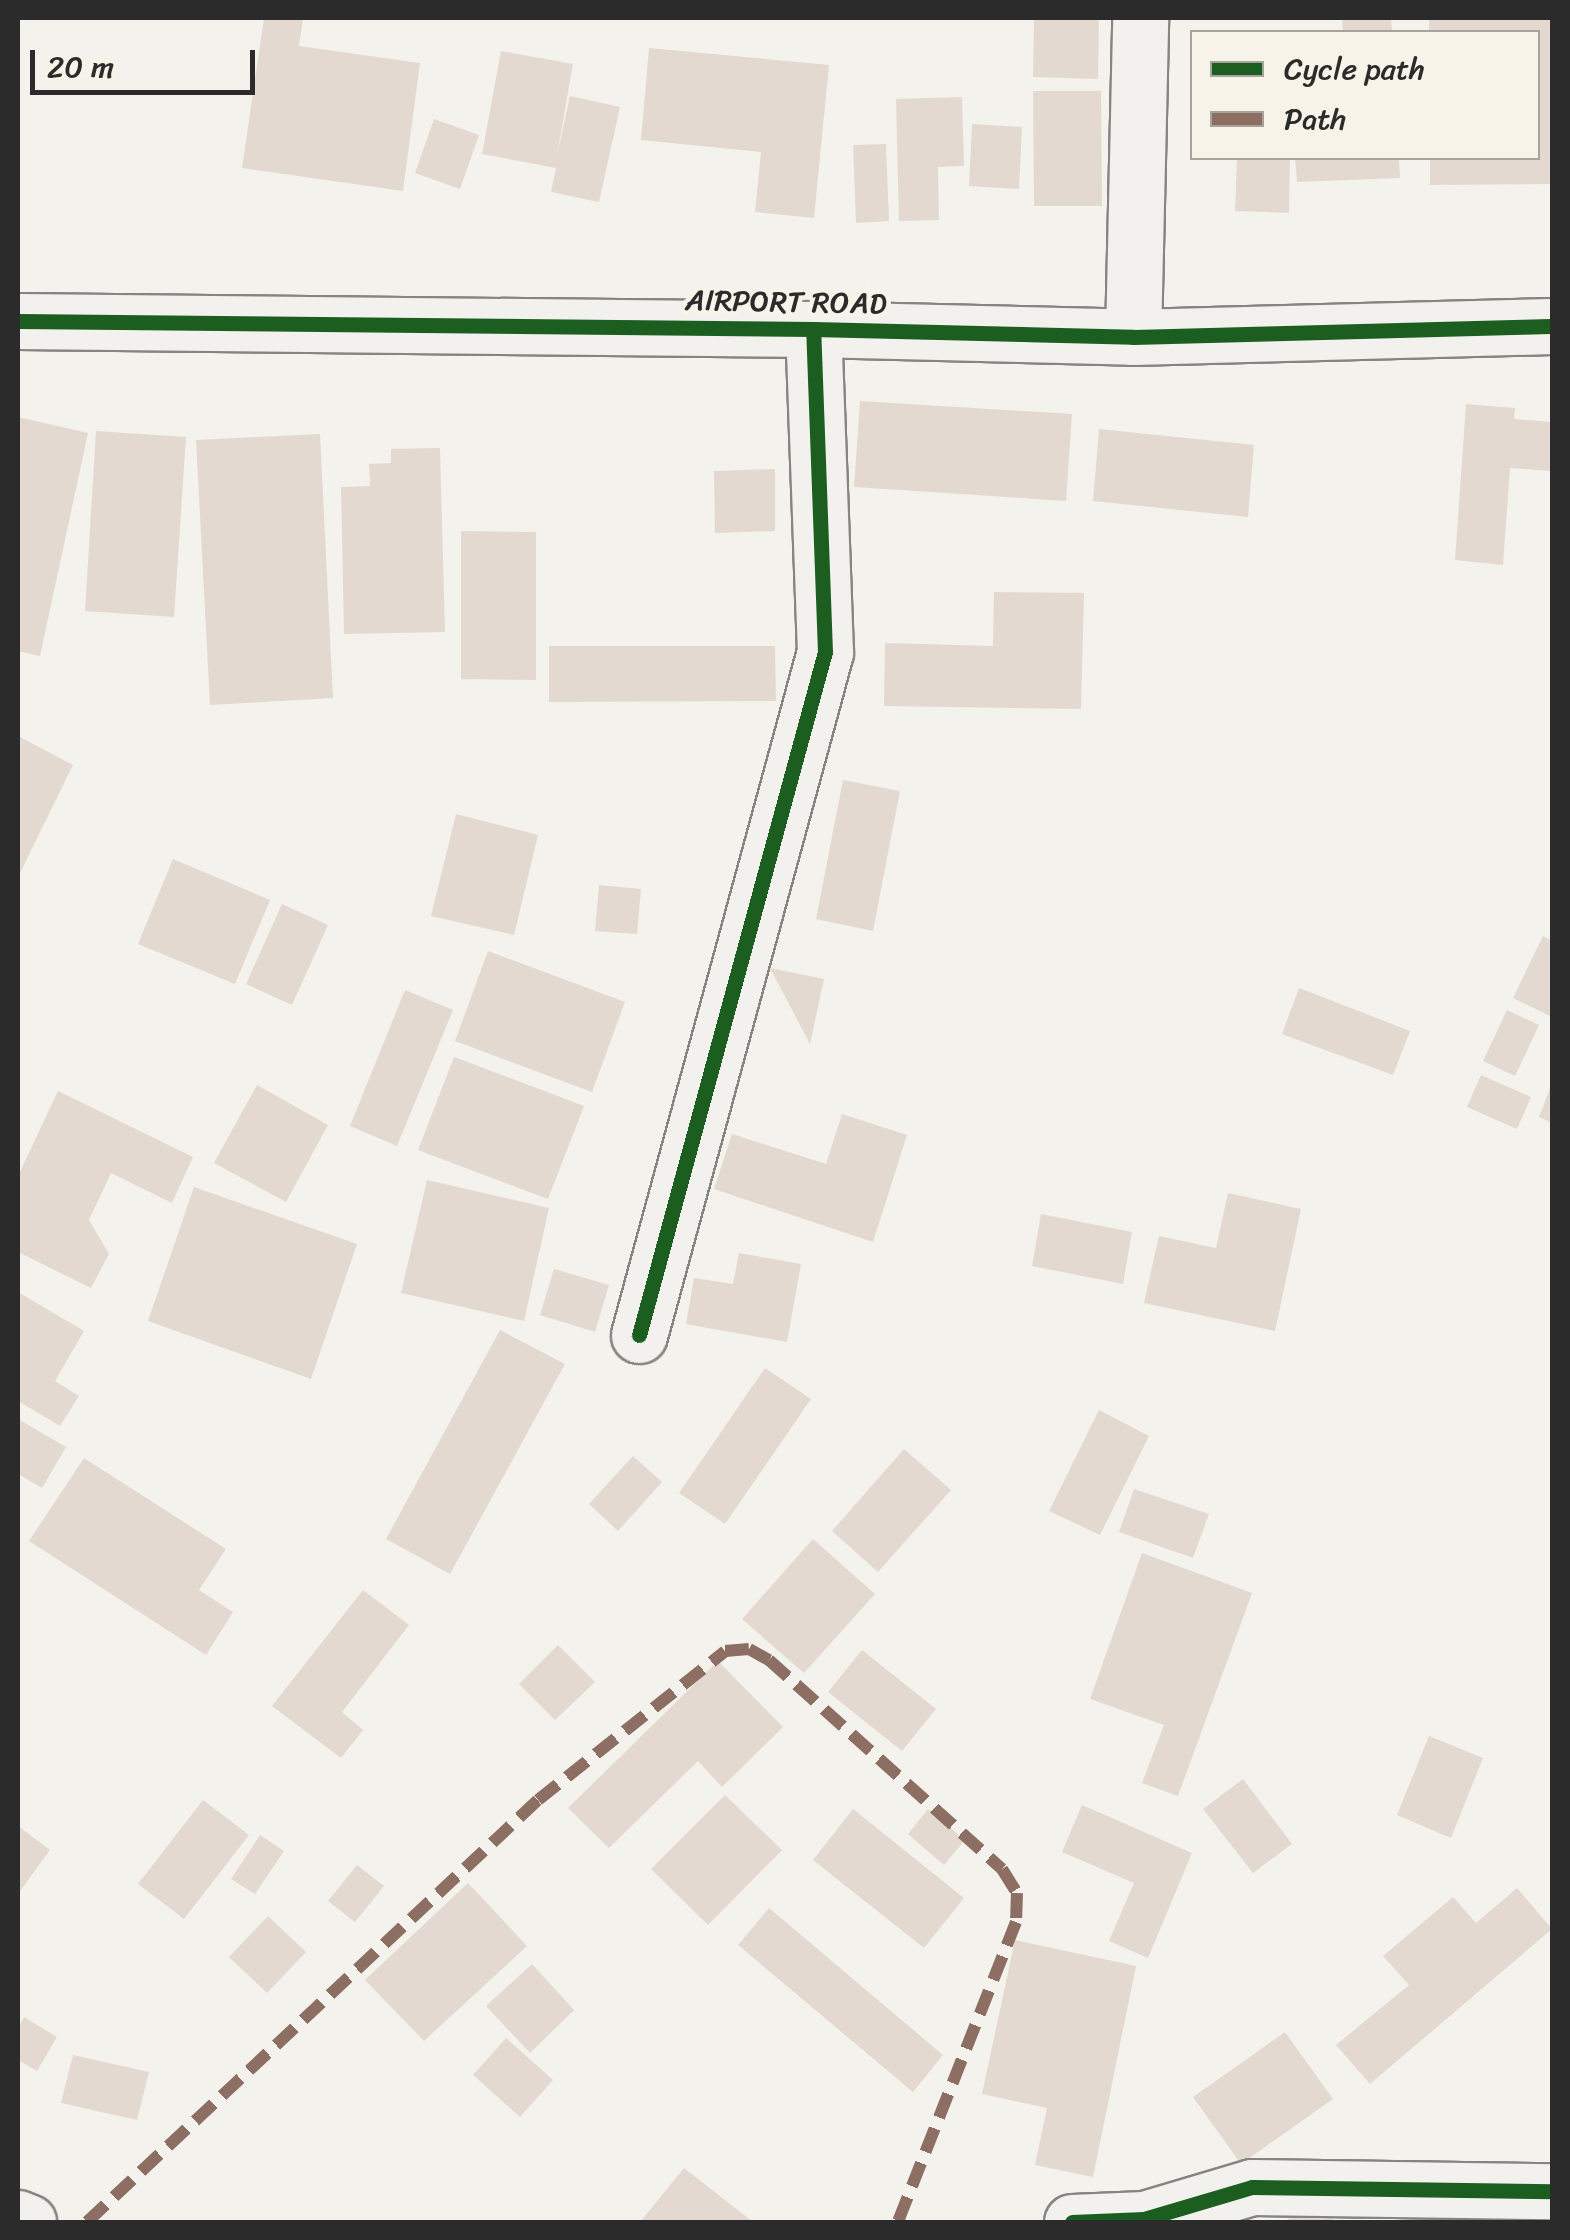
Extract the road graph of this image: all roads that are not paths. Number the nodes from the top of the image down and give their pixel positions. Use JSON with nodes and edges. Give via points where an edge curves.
{"nodes":[{"id":1,"x":1140,"y":18,"type":"edge"},
{"id":2,"x":18,"y":321,"type":"edge"},
{"id":3,"x":1552,"y":326,"type":"edge"},
{"id":4,"x":813,"y":328,"type":"junction"},
{"id":5,"x":1134,"y":337,"type":"junction"},
{"id":6,"x":638,"y":1335,"type":"dead end"},
{"id":7,"x":1552,"y":2191,"type":"edge"},
{"id":8,"x":18,"y":2218,"type":"edge"},
{"id":9,"x":28,"y":2222,"type":"edge"},
{"id":10,"x":1072,"y":2222,"type":"edge"}],
"edges":[{"from":1,"to":5,"type":"street"},
{"from":2,"to":4,"type":"street","name":"AIRPORT ROAD"},
{"from":3,"to":5,"type":"street","name":"AIRPORT ROAD"},
{"from":4,"to":5,"type":"street","name":"AIRPORT ROAD"},
{"from":4,"to":6,"type":"street","via":[[825,652]]},
{"from":7,"to":10,"type":"street","via":[[1252,2187],[1144,2219]]},
{"from":8,"to":9,"type":"street"}]}
